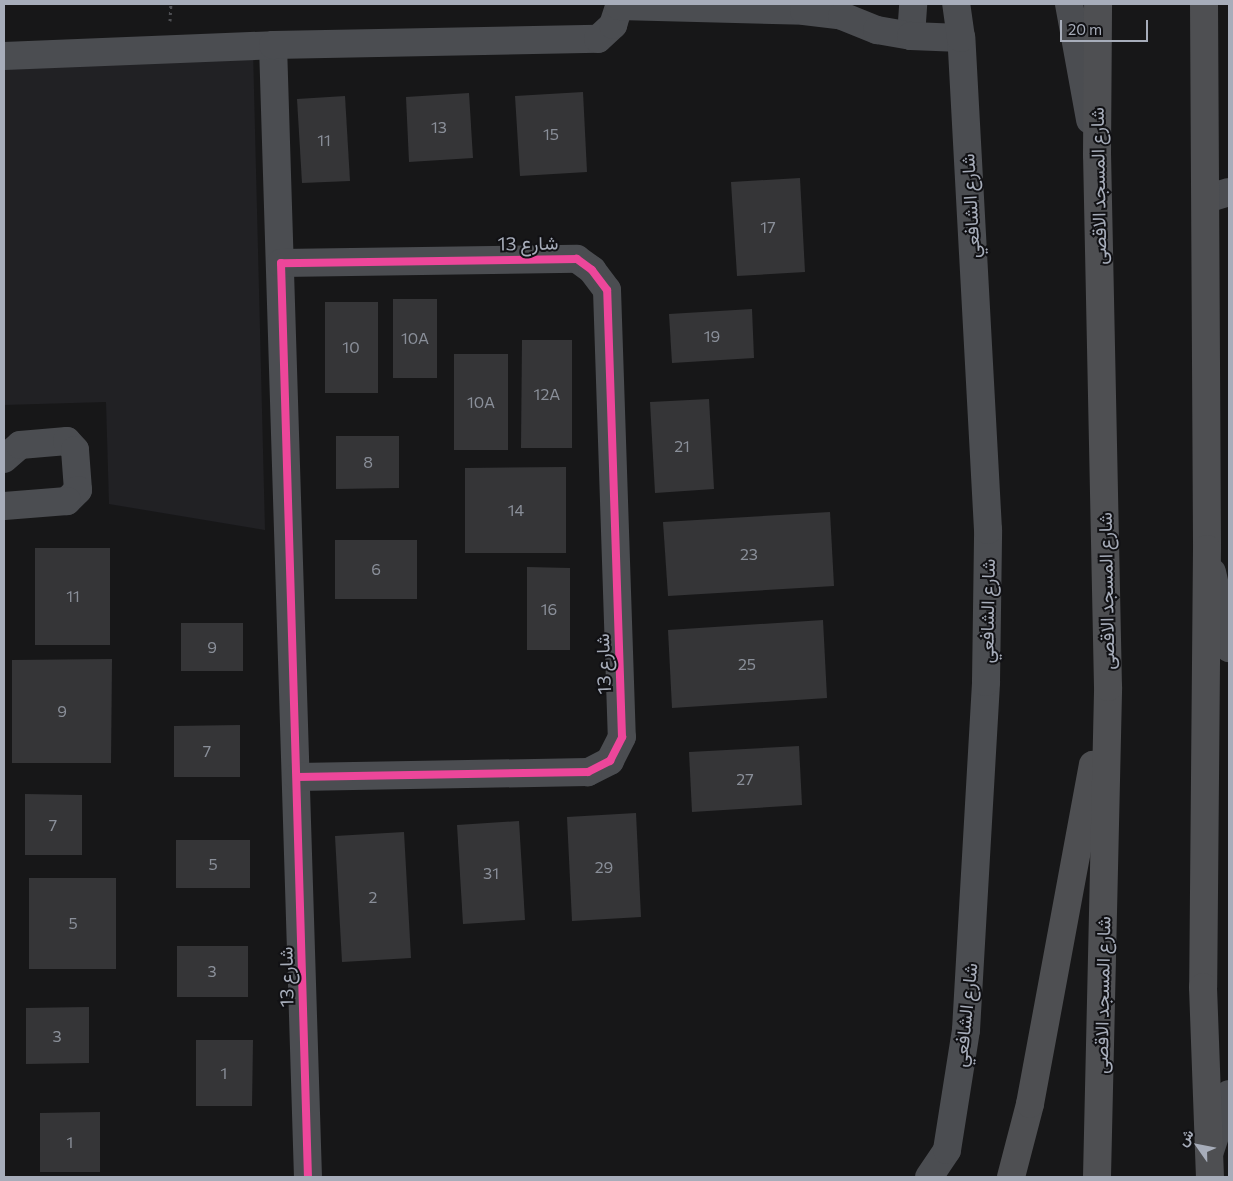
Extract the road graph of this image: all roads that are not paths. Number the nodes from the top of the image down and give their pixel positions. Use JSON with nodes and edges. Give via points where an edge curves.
{"nodes":[{"id":1,"x":913,"y":4,"type":"edge"},
{"id":2,"x":956,"y":4,"type":"edge"},
{"id":3,"x":970,"y":4,"type":"edge"},
{"id":4,"x":1069,"y":4,"type":"edge"},
{"id":5,"x":1098,"y":4,"type":"edge"},
{"id":6,"x":1204,"y":4,"type":"edge"},
{"id":7,"x":619,"y":5,"type":"edge"},
{"id":8,"x":911,"y":36,"type":"junction"},
{"id":9,"x":961,"y":38,"type":"junction"},
{"id":10,"x":273,"y":45,"type":"junction"},
{"id":11,"x":4,"y":56,"type":"edge"},
{"id":12,"x":1097,"y":155,"type":"junction"},
{"id":13,"x":1217,"y":196,"type":"edge"},
{"id":14,"x":281,"y":263,"type":"junction"},
{"id":15,"x":4,"y":459,"type":"edge"},
{"id":16,"x":4,"y":506,"type":"edge"},
{"id":17,"x":1207,"y":549,"type":"junction"},
{"id":18,"x":1229,"y":648,"type":"edge"},
{"id":19,"x":1108,"y":687,"type":"junction"},
{"id":20,"x":298,"y":776,"type":"junction"},
{"id":21,"x":1229,"y":1094,"type":"edge"},
{"id":22,"x":1210,"y":1165,"type":"edge"},
{"id":23,"x":308,"y":1177,"type":"edge"},
{"id":24,"x":929,"y":1177,"type":"edge"},
{"id":25,"x":1011,"y":1177,"type":"edge"},
{"id":26,"x":1097,"y":1177,"type":"edge"}],
"edges":[{"from":1,"to":8,"type":"street"},
{"from":2,"to":9,"type":"street","name":"شارع الشافعي"},
{"from":3,"to":9,"type":"street","name":"شارع الشافعي"},
{"from":4,"to":12,"type":"street"},
{"from":5,"to":12,"type":"main road","name":"شارع المسجد الاقصى"},
{"from":6,"to":13,"type":"main road"},
{"from":7,"to":8,"type":"street","via":[[804,11],[842,16],[877,30]]},
{"from":7,"to":10,"type":"street","via":[[613,25],[598,39]]},
{"from":8,"to":9,"type":"street"},
{"from":9,"to":24,"type":"street","name":"شارع الشافعي","via":[[988,530],[986,682],[966,1030],[947,1150]]},
{"from":10,"to":11,"type":"street"},
{"from":10,"to":14,"type":"street"},
{"from":12,"to":19,"type":"main road","name":"شارع المسجد الاقصى"},
{"from":13,"to":17,"type":"main road"},
{"from":14,"to":20,"type":"street","name":"شارع 13"},
{"from":14,"to":20,"type":"street","name":"شارع 13","via":[[577,259],[592,270],[607,290],[622,737],[610,761],[588,772]]},
{"from":15,"to":16,"type":"street","via":[[20,446],[67,441],[75,450],[78,490],[67,501]]},
{"from":17,"to":18,"type":"street"},
{"from":17,"to":22,"type":"main road","via":[[1203,988]]},
{"from":19,"to":25,"type":"main road","via":[[1028,1113]]},
{"from":19,"to":26,"type":"main road","name":"شارع المسجد الاقصى"},
{"from":20,"to":23,"type":"street","name":"شارع 13"},
{"from":21,"to":22,"type":"street"}]}
